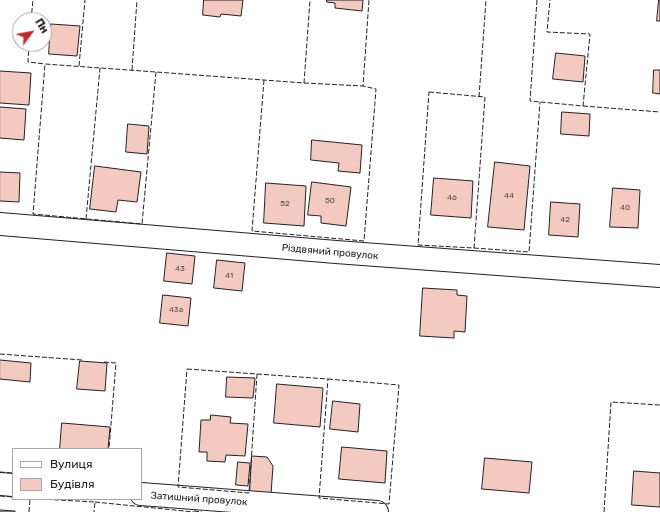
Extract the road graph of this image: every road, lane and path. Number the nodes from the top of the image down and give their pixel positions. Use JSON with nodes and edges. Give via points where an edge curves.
{"nodes":[{"id":1,"x":0,"y":224,"type":"edge"},
{"id":2,"x":660,"y":276,"type":"edge"},
{"id":3,"x":0,"y":484,"type":"edge"},
{"id":4,"x":12,"y":485,"type":"edge"},
{"id":5,"x":142,"y":494,"type":"edge"},
{"id":6,"x":376,"y":512,"type":"edge"}],
"edges":[{"from":1,"to":2,"type":"street","name":"Різдвяний провулок"},
{"from":3,"to":4,"type":"street"},
{"from":5,"to":6,"type":"street","name":"Затишний провулок"}]}
